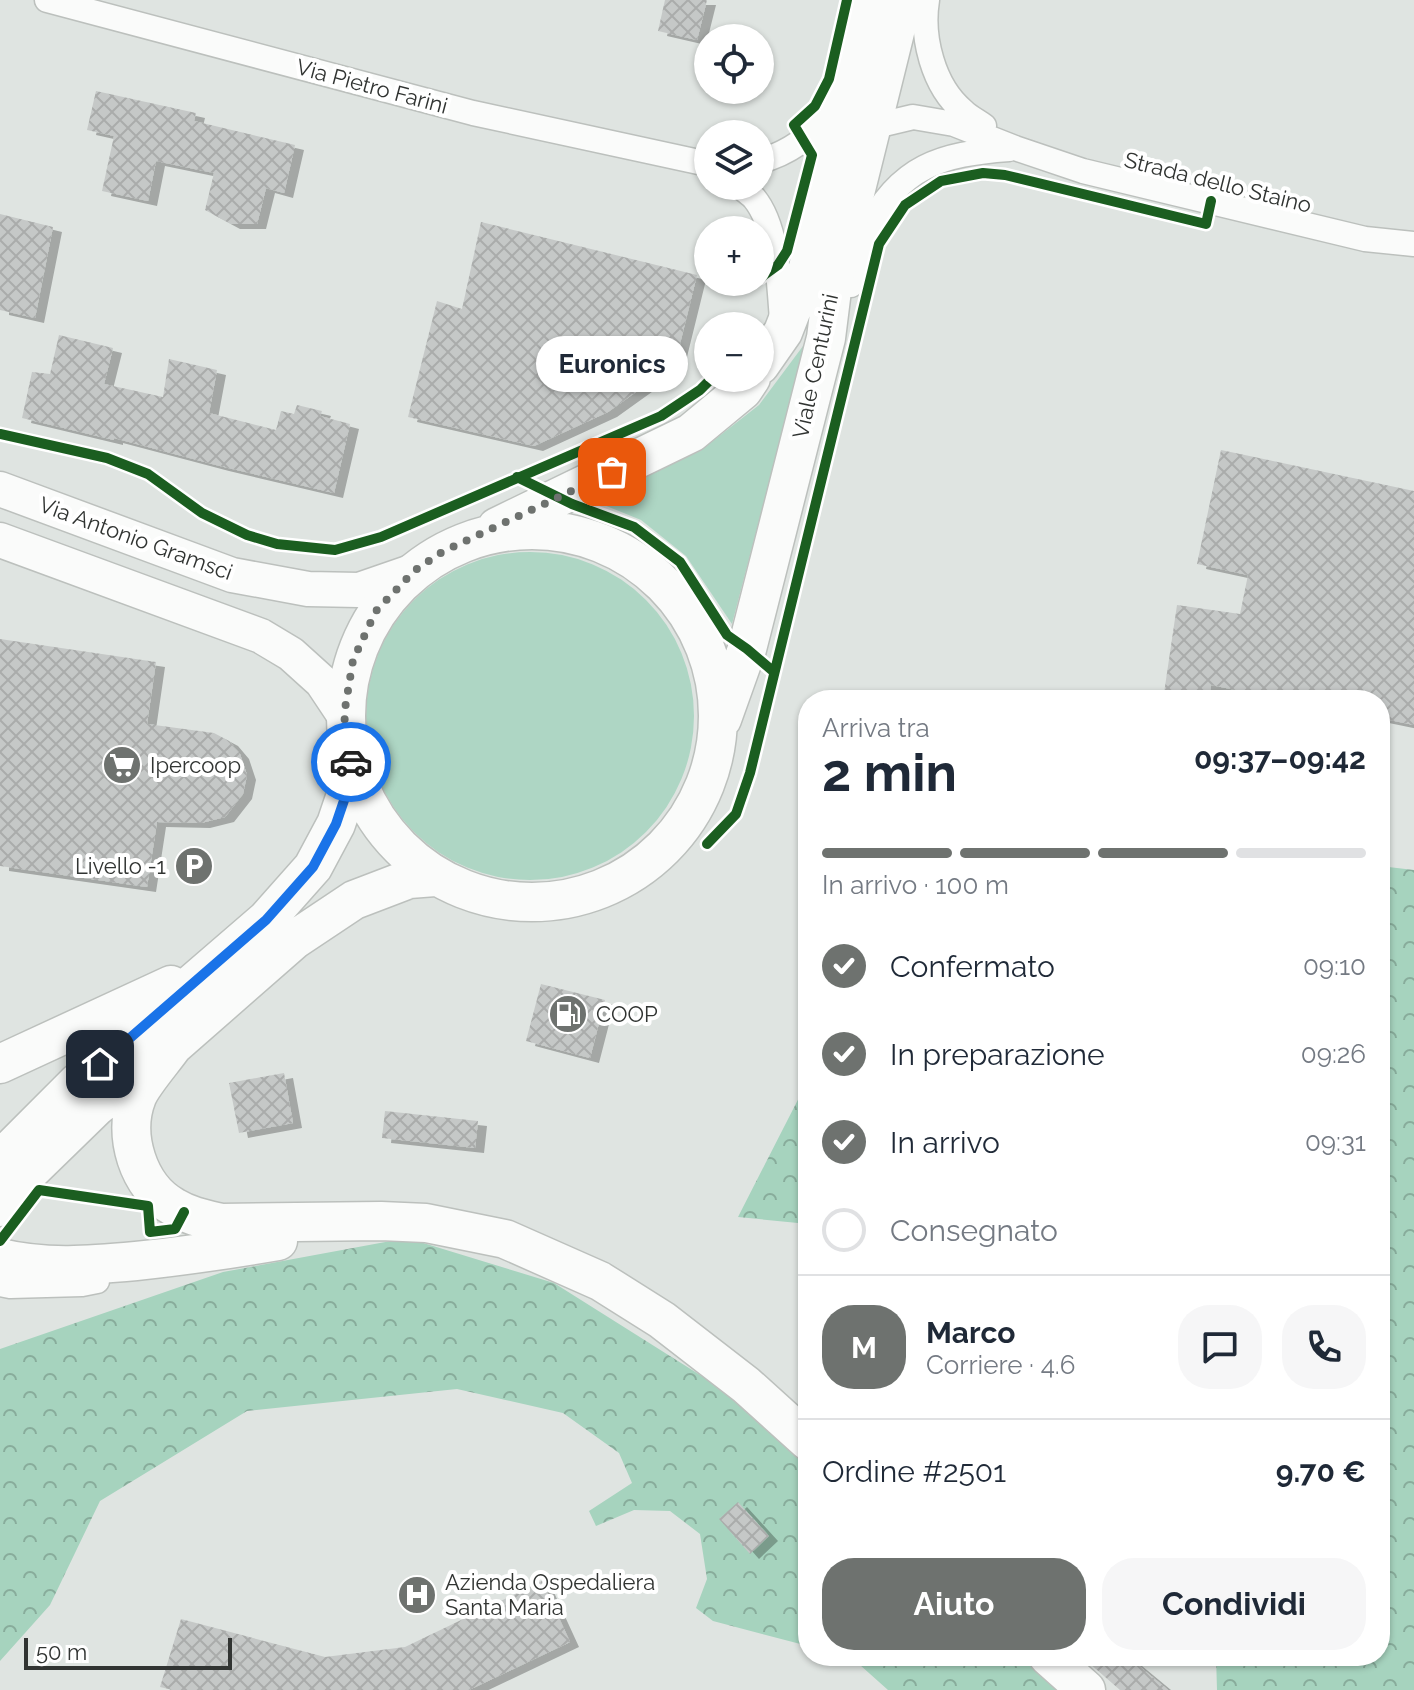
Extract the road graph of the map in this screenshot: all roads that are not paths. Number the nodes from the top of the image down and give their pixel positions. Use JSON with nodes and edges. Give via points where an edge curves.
{"nodes":[{"id":1,"x":47,"y":0,"type":"edge"},
{"id":2,"x":868,"y":0,"type":"edge"},
{"id":3,"x":903,"y":0,"type":"edge"},
{"id":4,"x":927,"y":0,"type":"edge"},
{"id":5,"x":856,"y":118,"type":"junction"},
{"id":6,"x":1015,"y":148,"type":"junction"},
{"id":7,"x":774,"y":157,"type":"edge"},
{"id":8,"x":694,"y":163,"type":"edge"},
{"id":9,"x":755,"y":200,"type":"edge"},
{"id":10,"x":1414,"y":244,"type":"edge"},
{"id":11,"x":783,"y":332,"type":"junction"},
{"id":12,"x":826,"y":338,"type":"junction"},
{"id":13,"x":774,"y":345,"type":"edge"},
{"id":14,"x":741,"y":392,"type":"edge"},
{"id":15,"x":0,"y":489,"type":"edge"},
{"id":16,"x":473,"y":538,"type":"junction"},
{"id":17,"x":0,"y":540,"type":"edge"},
{"id":18,"x":414,"y":571,"type":"junction"},
{"id":19,"x":344,"y":715,"type":"junction"},
{"id":20,"x":719,"y":729,"type":"junction"},
{"id":21,"x":353,"y":774,"type":"junction"},
{"id":22,"x":435,"y":877,"type":"junction"},
{"id":23,"x":210,"y":967,"type":"junction"},
{"id":24,"x":173,"y":1046,"type":"junction"},
{"id":25,"x":0,"y":1064,"type":"edge"},
{"id":26,"x":6,"y":1176,"type":"edge"},
{"id":27,"x":505,"y":1239,"type":"junction"},
{"id":28,"x":200,"y":1255,"type":"junction"},
{"id":29,"x":0,"y":1258,"type":"edge"},
{"id":30,"x":0,"y":1284,"type":"edge"},
{"id":31,"x":798,"y":1432,"type":"edge"},
{"id":32,"x":1059,"y":1666,"type":"edge"},
{"id":33,"x":1086,"y":1690,"type":"edge"}],
"edges":[{"from":1,"to":8,"type":"street","name":"Via Pietro Farini","via":[[473,113]]},
{"from":2,"to":5,"type":"main road","name":"Viale Centurini"},
{"from":3,"to":5,"type":"main road","name":"Viale Centurini"},
{"from":4,"to":6,"type":"street","name":"Strada dello Staino","via":[[927,45],[939,80],[960,109]]},
{"from":5,"to":6,"type":"street","name":"Strada dello Staino","via":[[913,117],[954,124]]},
{"from":5,"to":7,"type":"street"},
{"from":5,"to":11,"type":"main road","name":"Viale Centurini","via":[[830,170],[808,268]]},
{"from":5,"to":12,"type":"main road","name":"Viale Centurini"},
{"from":6,"to":10,"type":"street","name":"Strada dello Staino","via":[[1083,171],[1365,239]]},
{"from":6,"to":12,"type":"street","name":"Strada dello Staino","via":[[969,152],[928,165],[892,191],[866,233],[849,292]]},
{"from":9,"to":11,"type":"street","via":[[778,265]]},
{"from":11,"to":13,"type":"main road","name":"Viale Centurini"},
{"from":12,"to":20,"type":"main road","name":"Viale Centurini","via":[[747,649]]},
{"from":14,"to":16,"type":"main road","via":[[691,433]]},
{"from":15,"to":18,"type":"street","name":"Via Antonio Gramsci","via":[[232,575],[308,589],[359,590]]},
{"from":16,"to":18,"type":"main road"},
{"from":16,"to":20,"type":"main road","via":[[533,529],[593,539],[647,568],[688,613],[713,668]]},
{"from":17,"to":19,"type":"street","via":[[261,636],[322,682]]},
{"from":18,"to":19,"type":"main road","via":[[376,611],[358,648]]},
{"from":19,"to":21,"type":"main road"},
{"from":20,"to":22,"type":"main road","via":[[700,799],[670,842],[630,876],[581,896],[531,903],[481,896]]},
{"from":21,"to":22,"type":"main road","via":[[381,826]]},
{"from":21,"to":23,"type":"main road","via":[[336,824],[313,867],[266,920]]},
{"from":22,"to":24,"type":"main road","via":[[409,879],[354,900],[294,940]]},
{"from":23,"to":25,"type":"main road"},
{"from":23,"to":26,"type":"main road","via":[[77,1083]]},
{"from":24,"to":26,"type":"main road"},
{"from":24,"to":27,"type":"main road","via":[[137,1096],[131,1128],[148,1184],[171,1206],[221,1223],[396,1221]]},
{"from":27,"to":28,"type":"main road","via":[[281,1240]]},
{"from":27,"to":31,"type":"main road","via":[[600,1281],[662,1320]]},
{"from":28,"to":29,"type":"main road","via":[[81,1267]]},
{"from":28,"to":30,"type":"street","via":[[82,1284]]},
{"from":32,"to":33,"type":"main road"}]}
